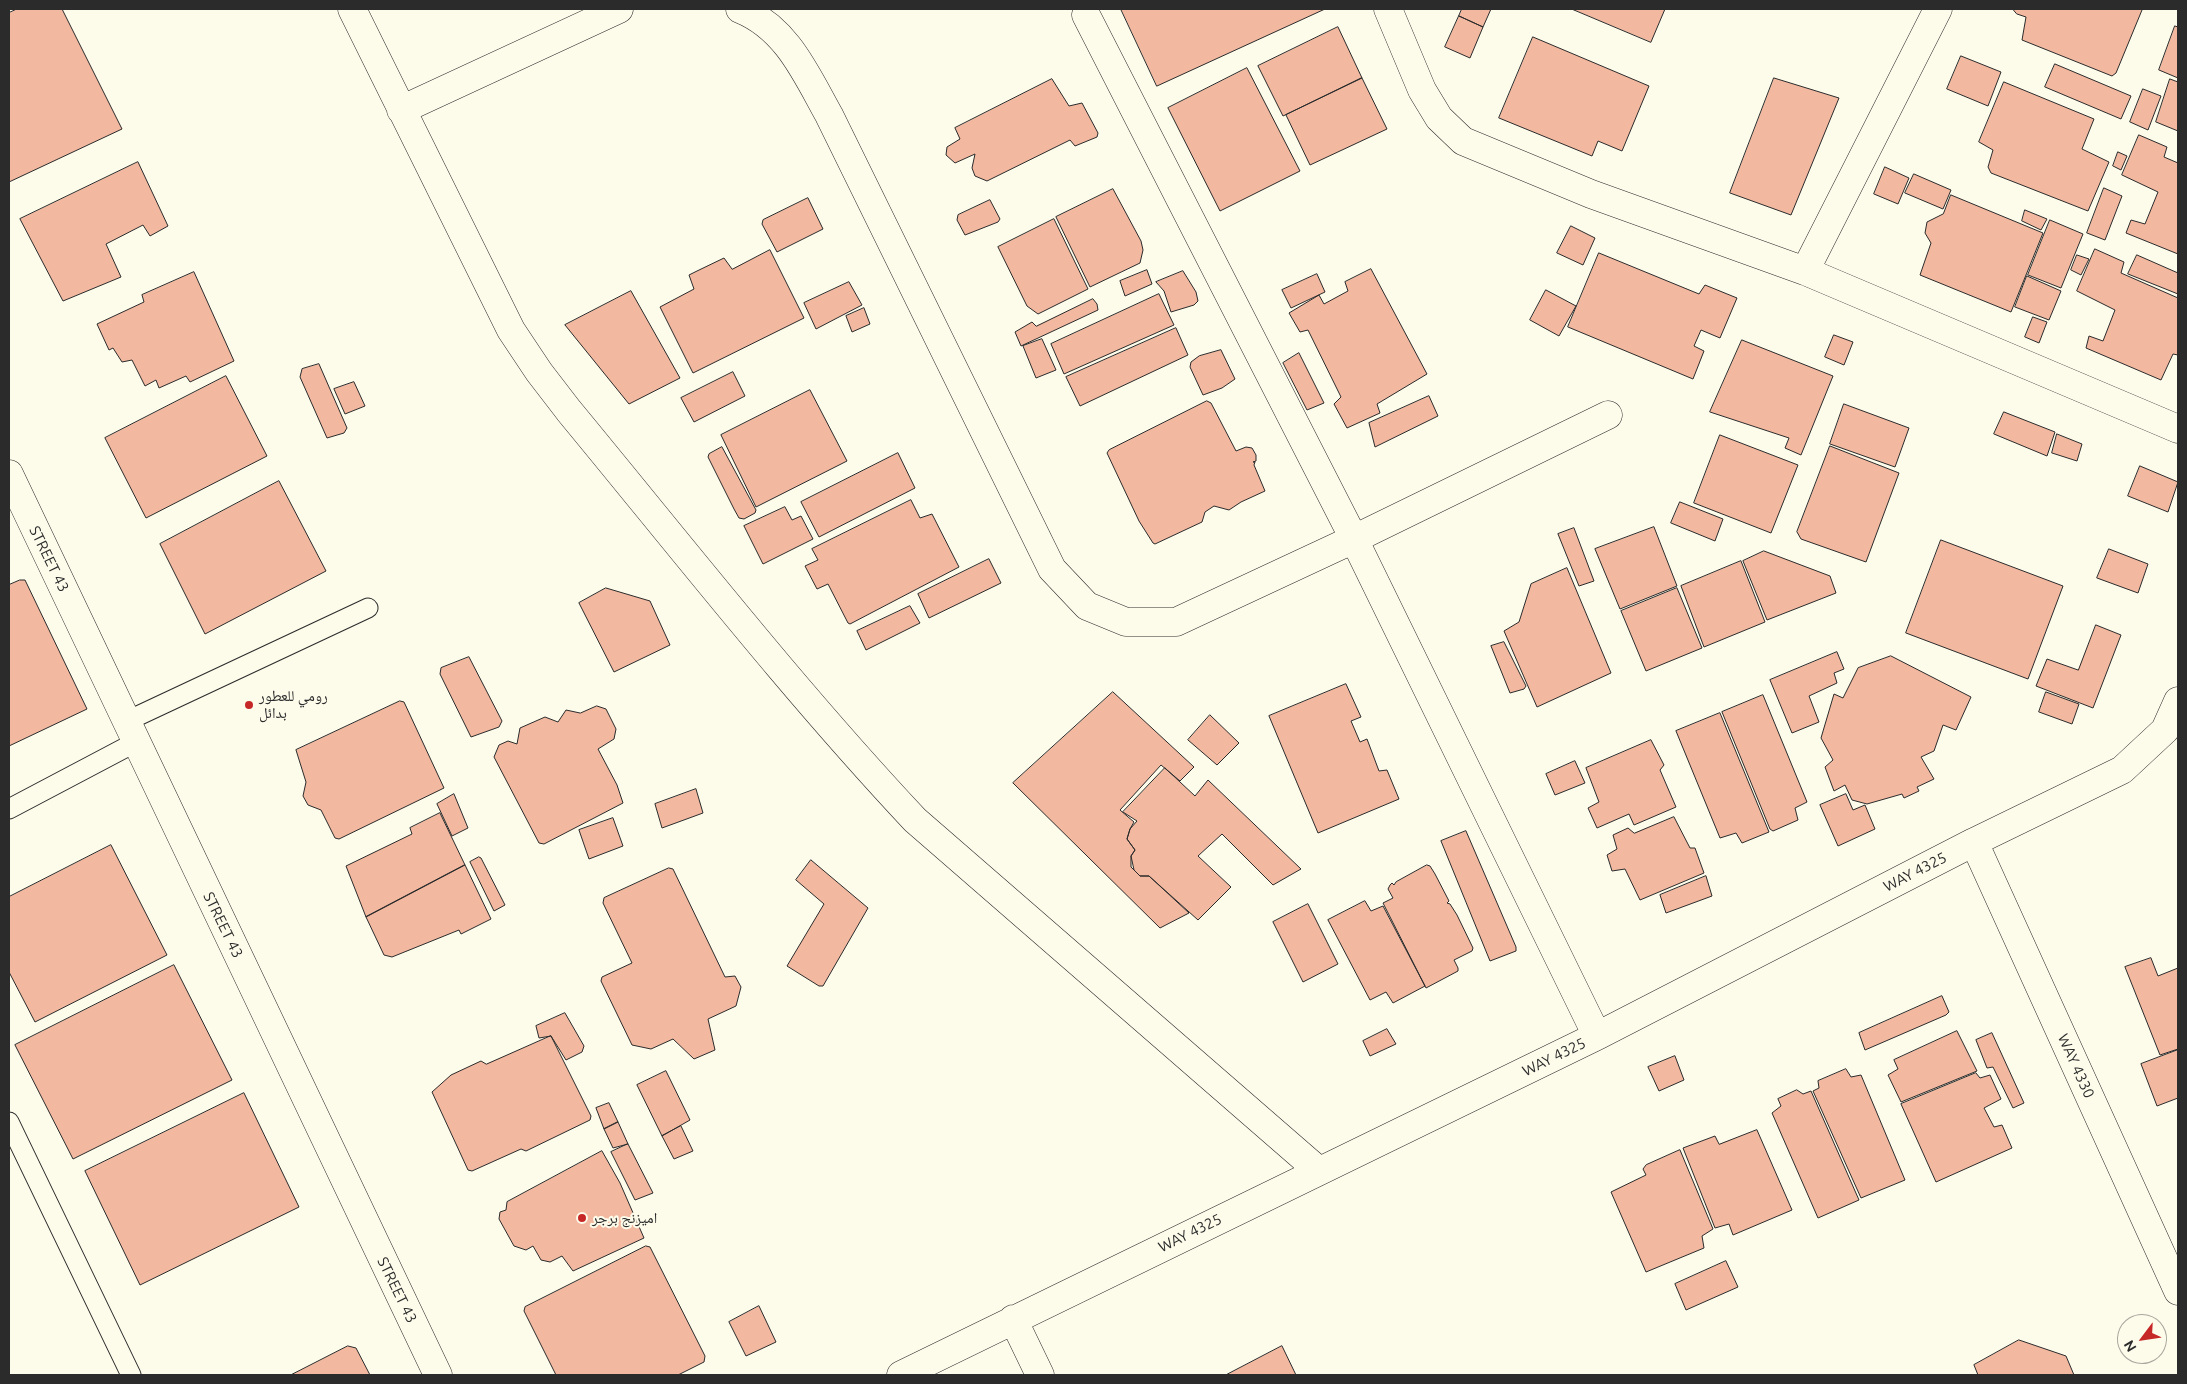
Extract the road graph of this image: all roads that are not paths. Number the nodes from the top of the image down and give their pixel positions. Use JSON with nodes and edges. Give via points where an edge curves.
{"nodes":[{"id":1,"x":352,"y":9,"type":"edge"},
{"id":2,"x":620,"y":9,"type":"edge"},
{"id":3,"x":740,"y":9,"type":"edge"},
{"id":4,"x":1388,"y":9,"type":"edge"},
{"id":5,"x":1938,"y":9,"type":"edge"},
{"id":6,"x":1086,"y":15,"type":"dead end"},
{"id":7,"x":401,"y":110,"type":"junction"},
{"id":8,"x":1805,"y":271,"type":"junction"},
{"id":9,"x":1608,"y":415,"type":"dead end"},
{"id":10,"x":2178,"y":429,"type":"edge"},
{"id":11,"x":9,"y":474,"type":"edge"},
{"id":12,"x":1354,"y":539,"type":"junction"},
{"id":13,"x":368,"y":608,"type":"dead end"},
{"id":14,"x":2178,"y":701,"type":"edge"},
{"id":15,"x":131,"y":732,"type":"junction"},
{"id":16,"x":9,"y":808,"type":"edge"},
{"id":17,"x":1974,"y":842,"type":"junction"},
{"id":18,"x":1597,"y":1036,"type":"junction"},
{"id":19,"x":9,"y":1122,"type":"edge"},
{"id":20,"x":1320,"y":1171,"type":"junction"},
{"id":21,"x":2178,"y":1291,"type":"edge"},
{"id":22,"x":1013,"y":1319,"type":"junction"},
{"id":23,"x":131,"y":1375,"type":"edge"},
{"id":24,"x":438,"y":1375,"type":"edge"},
{"id":25,"x":900,"y":1375,"type":"edge"},
{"id":26,"x":1040,"y":1375,"type":"edge"}],
"edges":[{"from":1,"to":7,"type":"street"},
{"from":2,"to":7,"type":"street"},
{"from":3,"to":12,"type":"street","via":[[775,30],[792,49],[829,115],[1052,569],[1087,606],[1126,622],[1176,622]]},
{"from":4,"to":8,"type":"street","via":[[1422,90],[1439,118],[1463,141],[1591,194]]},
{"from":5,"to":8,"type":"street"},
{"from":6,"to":12,"type":"street"},
{"from":7,"to":20,"type":"street","via":[[511,330],[539,372],[851,750],[915,820]]},
{"from":8,"to":10,"type":"street"},
{"from":9,"to":12,"type":"street"},
{"from":11,"to":15,"type":"street","name":"STREET 43"},
{"from":12,"to":18,"type":"street"},
{"from":13,"to":15,"type":"lane"},
{"from":14,"to":17,"type":"street","name":"WAY 4325","via":[[2165,730],[2122,770]]},
{"from":15,"to":16,"type":"lane"},
{"from":15,"to":24,"type":"street","name":"STREET 43"},
{"from":17,"to":18,"type":"street","name":"WAY 4325"},
{"from":17,"to":21,"type":"street","name":"WAY 4330"},
{"from":18,"to":20,"type":"street","name":"WAY 4325"},
{"from":19,"to":23,"type":"lane"},
{"from":20,"to":22,"type":"street","name":"WAY 4325"},
{"from":22,"to":25,"type":"street","name":"WAY 4325"},
{"from":22,"to":26,"type":"street"}]}
